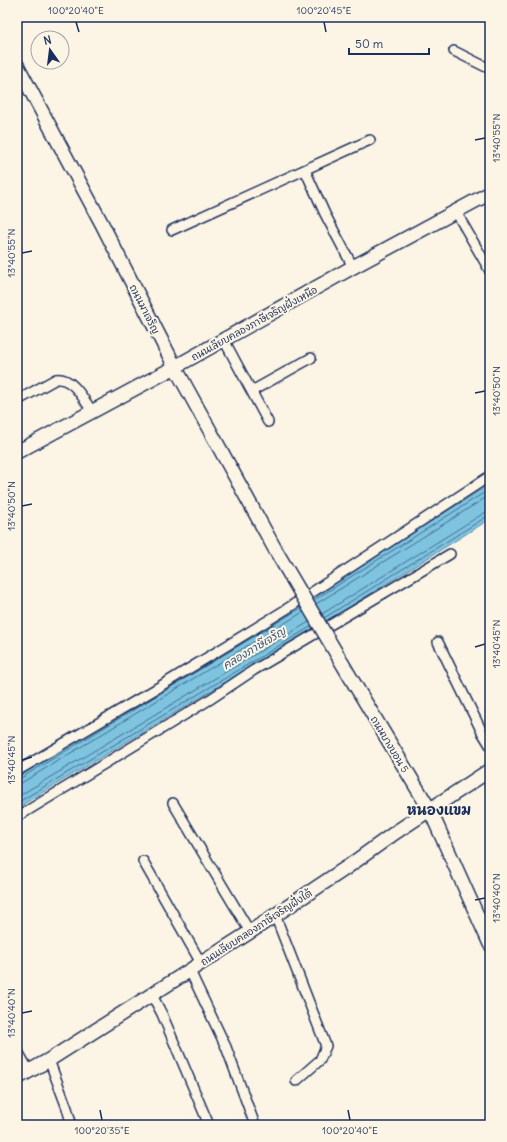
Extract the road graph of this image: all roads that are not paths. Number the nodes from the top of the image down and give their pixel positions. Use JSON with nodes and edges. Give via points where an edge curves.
{"nodes":[{"id":1,"x":454,"y":51,"type":"dead end"},
{"id":2,"x":17,"y":65,"type":"edge"},
{"id":3,"x":490,"y":69,"type":"edge"},
{"id":4,"x":370,"y":140,"type":"dead end"},
{"id":5,"x":305,"y":170,"type":"junction"},
{"id":6,"x":490,"y":193,"type":"edge"},
{"id":7,"x":456,"y":212,"type":"junction"},
{"id":8,"x":172,"y":230,"type":"dead end"},
{"id":9,"x":353,"y":267,"type":"junction"},
{"id":10,"x":490,"y":271,"type":"edge"},
{"id":11,"x":224,"y":340,"type":"junction"},
{"id":12,"x":311,"y":358,"type":"dead end"},
{"id":13,"x":175,"y":367,"type":"junction"},
{"id":14,"x":252,"y":391,"type":"junction"},
{"id":15,"x":20,"y":399,"type":"dead end"},
{"id":16,"x":92,"y":411,"type":"junction"},
{"id":17,"x":268,"y":422,"type":"dead end"},
{"id":18,"x":17,"y":452,"type":"edge"},
{"id":19,"x":490,"y":476,"type":"edge"},
{"id":20,"x":276,"y":551,"type":"joint"},
{"id":21,"x":450,"y":554,"type":"dead end"},
{"id":22,"x":438,"y":642,"type":"dead end"},
{"id":23,"x":490,"y":745,"type":"edge"},
{"id":24,"x":490,"y":770,"type":"edge"},
{"id":25,"x":17,"y":771,"type":"edge"},
{"id":26,"x":173,"y":803,"type":"dead end"},
{"id":27,"x":430,"y":810,"type":"junction"},
{"id":28,"x":17,"y":816,"type":"edge"},
{"id":29,"x":143,"y":861,"type":"dead end"},
{"id":30,"x":275,"y":915,"type":"junction"},
{"id":31,"x":250,"y":932,"type":"junction"},
{"id":32,"x":490,"y":944,"type":"edge"},
{"id":33,"x":201,"y":963,"type":"junction"},
{"id":34,"x":190,"y":971,"type":"junction"},
{"id":35,"x":152,"y":995,"type":"junction"},
{"id":36,"x":17,"y":1050,"type":"edge"},
{"id":37,"x":49,"y":1060,"type":"junction"},
{"id":38,"x":28,"y":1071,"type":"junction"},
{"id":39,"x":17,"y":1078,"type":"edge"},
{"id":40,"x":296,"y":1081,"type":"dead end"},
{"id":41,"x":68,"y":1125,"type":"edge"},
{"id":42,"x":209,"y":1125,"type":"edge"},
{"id":43,"x":255,"y":1125,"type":"edge"}],
"edges":[{"from":1,"to":3,"type":"street"},
{"from":2,"to":13,"type":"main road","name":"ถนนมาเจริญ"},
{"from":4,"to":5,"type":"street"},
{"from":5,"to":8,"type":"street"},
{"from":5,"to":9,"type":"street"},
{"from":6,"to":7,"type":"main road","name":"ถนนเลียบคลองภาษีเจริญฝั่งเหนือ"},
{"from":7,"to":9,"type":"main road","name":"ถนนเลียบคลองภาษีเจริญฝั่งเหนือ"},
{"from":7,"to":10,"type":"street"},
{"from":9,"to":11,"type":"main road","name":"ถนนเลียบคลองภาษีเจริญฝั่งเหนือ"},
{"from":11,"to":13,"type":"main road","name":"ถนนเลียบคลองภาษีเจริญฝั่งเหนือ"},
{"from":11,"to":14,"type":"street"},
{"from":12,"to":14,"type":"street"},
{"from":13,"to":16,"type":"main road","name":"ถนนเลียบคลองภาษีเจริญฝั่งเหนือ"},
{"from":13,"to":20,"type":"main road","name":"ถนนมาเจริญ"},
{"from":14,"to":17,"type":"street"},
{"from":15,"to":16,"type":"street","via":[[60,379],[66,380]]},
{"from":16,"to":18,"type":"main road","name":"ถนนเลียบคลองภาษีเจริญฝั่งเหนือ"},
{"from":19,"to":25,"type":"street","via":[[285,610]]},
{"from":20,"to":27,"type":"main road","name":"ถนนบางบอน 5","bridge":true},
{"from":21,"to":28,"type":"street","via":[[261,666]]},
{"from":22,"to":23,"type":"street"},
{"from":24,"to":27,"type":"main road","name":"ถนนเลียบคลองภาษีเจริญฝั่งใต้"},
{"from":26,"to":31,"type":"street"},
{"from":27,"to":30,"type":"main road","name":"ถนนเลียบคลองภาษีเจริญฝั่งใต้"},
{"from":27,"to":32,"type":"main road","name":"ถนนบางบอน 5"},
{"from":29,"to":33,"type":"street"},
{"from":30,"to":31,"type":"main road","name":"ถนนเลียบคลองภาษีเจริญฝั่งใต้"},
{"from":30,"to":40,"type":"street","via":[[326,1046],[320,1060]]},
{"from":31,"to":33,"type":"main road","name":"ถนนเลียบคลองภาษีเจริญฝั่งใต้"},
{"from":33,"to":34,"type":"main road","name":"ถนนเลียบคลองภาษีเจริญฝั่งใต้"},
{"from":34,"to":35,"type":"main road","name":"ถนนเลียบคลองภาษีเจริญฝั่งใต้"},
{"from":34,"to":43,"type":"street","via":[[226,1048]]},
{"from":35,"to":37,"type":"main road","name":"ถนนเลียบคลองภาษีเจริญฝั่งใต้"},
{"from":35,"to":42,"type":"street"},
{"from":36,"to":38,"type":"street"},
{"from":37,"to":38,"type":"main road","name":"ถนนเลียบคลองภาษีเจริญฝั่งใต้"},
{"from":37,"to":41,"type":"street","via":[[67,1108],[70,1119]]},
{"from":38,"to":39,"type":"main road","name":"ถนนเลียบคลองภาษีเจริญฝั่งใต้"}]}
